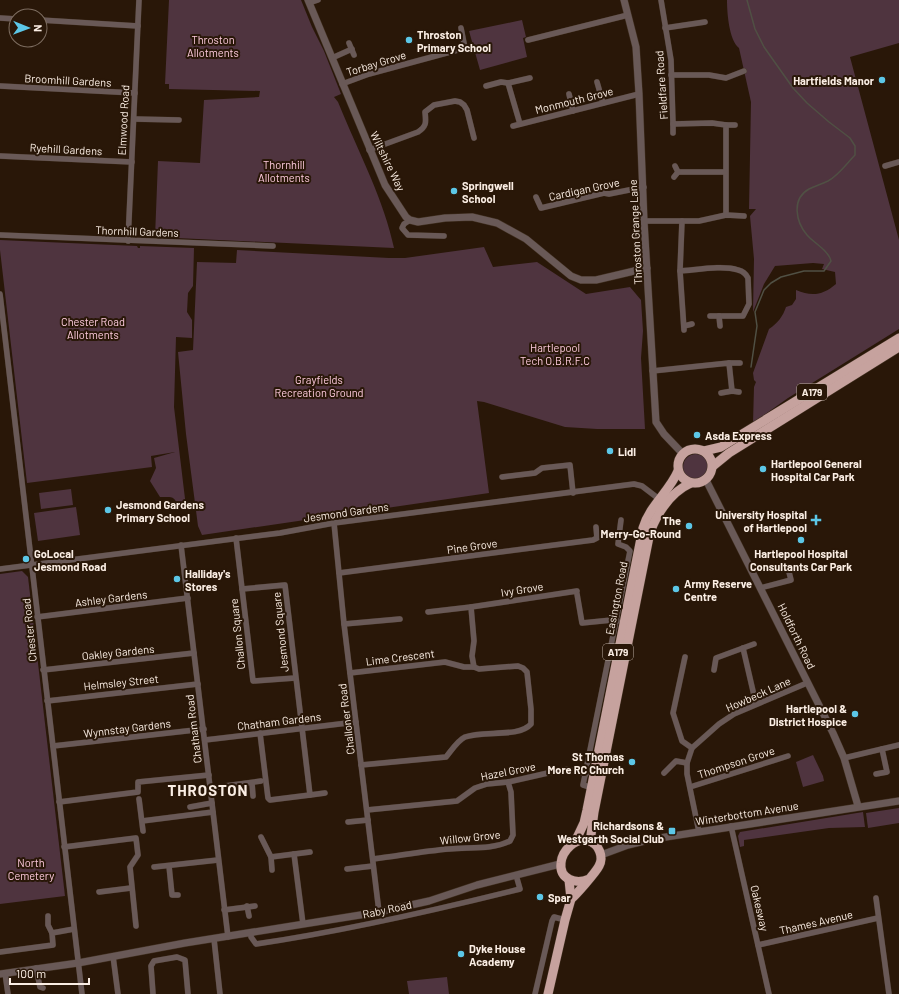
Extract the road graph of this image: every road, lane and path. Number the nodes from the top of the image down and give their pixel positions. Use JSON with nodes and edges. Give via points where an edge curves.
{"nodes":[{"id":1,"x":139,"y":0,"type":"edge"},
{"id":2,"x":318,"y":0,"type":"edge"},
{"id":3,"x":624,"y":0,"type":"edge"},
{"id":4,"x":661,"y":0,"type":"edge"},
{"id":5,"x":308,"y":2,"type":"edge"},
{"id":6,"x":628,"y":15,"type":"junction"},
{"id":7,"x":48,"y":20,"type":"edge"},
{"id":8,"x":705,"y":22,"type":"dead end"},
{"id":9,"x":138,"y":26,"type":"junction"},
{"id":10,"x":461,"y":28,"type":"dead end"},
{"id":11,"x":665,"y":28,"type":"junction"},
{"id":12,"x":528,"y":40,"type":"dead end"},
{"id":13,"x":350,"y":42,"type":"dead end"},
{"id":14,"x":332,"y":58,"type":"junction"},
{"id":15,"x":744,"y":71,"type":"dead end"},
{"id":16,"x":671,"y":74,"type":"junction"},
{"id":17,"x":530,"y":78,"type":"dead end"},
{"id":18,"x":597,"y":82,"type":"dead end"},
{"id":19,"x":508,"y":83,"type":"junction"},
{"id":20,"x":342,"y":84,"type":"junction"},
{"id":21,"x":0,"y":86,"type":"edge"},
{"id":22,"x":486,"y":86,"type":"dead end"},
{"id":23,"x":135,"y":93,"type":"junction"},
{"id":24,"x":569,"y":94,"type":"dead end"},
{"id":25,"x":639,"y":94,"type":"junction"},
{"id":26,"x":602,"y":103,"type":"junction"},
{"id":27,"x":573,"y":111,"type":"junction"},
{"id":28,"x":134,"y":119,"type":"junction"},
{"id":29,"x":179,"y":120,"type":"dead end"},
{"id":30,"x":673,"y":124,"type":"junction"},
{"id":31,"x":726,"y":125,"type":"junction"},
{"id":32,"x":735,"y":125,"type":"dead end"},
{"id":33,"x":673,"y":134,"type":"dead end"},
{"id":34,"x":474,"y":138,"type":"dead end"},
{"id":35,"x":370,"y":150,"type":"junction"},
{"id":36,"x":0,"y":156,"type":"edge"},
{"id":37,"x":132,"y":162,"type":"junction"},
{"id":38,"x":899,"y":162,"type":"edge"},
{"id":39,"x":675,"y":166,"type":"dead end"},
{"id":40,"x":885,"y":166,"type":"dead end"},
{"id":41,"x":725,"y":172,"type":"junction"},
{"id":42,"x":644,"y":187,"type":"junction"},
{"id":43,"x":536,"y":197,"type":"dead end"},
{"id":44,"x":726,"y":215,"type":"junction"},
{"id":45,"x":744,"y":216,"type":"dead end"},
{"id":46,"x":410,"y":220,"type":"junction"},
{"id":47,"x":644,"y":221,"type":"junction"},
{"id":48,"x":682,"y":221,"type":"junction"},
{"id":49,"x":0,"y":235,"type":"edge"},
{"id":50,"x":444,"y":236,"type":"dead end"},
{"id":51,"x":128,"y":241,"type":"junction"},
{"id":52,"x":272,"y":246,"type":"dead end"},
{"id":53,"x":647,"y":268,"type":"junction"},
{"id":54,"x":680,"y":271,"type":"junction"},
{"id":55,"x":0,"y":294,"type":"edge"},
{"id":56,"x":710,"y":316,"type":"dead end"},
{"id":57,"x":719,"y":316,"type":"junction"},
{"id":58,"x":692,"y":324,"type":"dead end"},
{"id":59,"x":720,"y":326,"type":"dead end"},
{"id":60,"x":899,"y":338,"type":"edge"},
{"id":61,"x":899,"y":348,"type":"edge"},
{"id":62,"x":8,"y":362,"type":"junction"},
{"id":63,"x":0,"y":363,"type":"edge"},
{"id":64,"x":729,"y":364,"type":"junction"},
{"id":65,"x":740,"y":364,"type":"dead end"},
{"id":66,"x":652,"y":370,"type":"junction"},
{"id":67,"x":732,"y":391,"type":"junction"},
{"id":68,"x":739,"y":392,"type":"dead end"},
{"id":69,"x":721,"y":393,"type":"dead end"},
{"id":70,"x":704,"y":451,"type":"junction"},
{"id":71,"x":682,"y":454,"type":"junction"},
{"id":72,"x":712,"y":466,"type":"junction"},
{"id":73,"x":678,"y":471,"type":"junction"},
{"id":74,"x":502,"y":477,"type":"dead end"},
{"id":75,"x":706,"y":480,"type":"junction"},
{"id":76,"x":691,"y":483,"type":"junction"},
{"id":77,"x":573,"y":493,"type":"junction"},
{"id":78,"x":659,"y":499,"type":"junction"},
{"id":79,"x":621,"y":520,"type":"dead end"},
{"id":80,"x":334,"y":523,"type":"junction"},
{"id":81,"x":596,"y":527,"type":"dead end"},
{"id":82,"x":236,"y":538,"type":"junction"},
{"id":83,"x":181,"y":546,"type":"junction"},
{"id":84,"x":637,"y":556,"type":"junction"},
{"id":85,"x":31,"y":565,"type":"junction"},
{"id":86,"x":788,"y":568,"type":"dead end"},
{"id":87,"x":0,"y":569,"type":"edge"},
{"id":88,"x":339,"y":573,"type":"junction"},
{"id":89,"x":285,"y":585,"type":"joint"},
{"id":90,"x":760,"y":588,"type":"junction"},
{"id":91,"x":242,"y":589,"type":"junction"},
{"id":92,"x":188,"y":598,"type":"junction"},
{"id":93,"x":471,"y":607,"type":"junction"},
{"id":94,"x":428,"y":612,"type":"dead end"},
{"id":95,"x":38,"y":617,"type":"junction"},
{"id":96,"x":400,"y":619,"type":"dead end"},
{"id":97,"x":617,"y":621,"type":"junction"},
{"id":98,"x":344,"y":624,"type":"junction"},
{"id":99,"x":754,"y":644,"type":"dead end"},
{"id":100,"x":743,"y":648,"type":"junction"},
{"id":101,"x":194,"y":653,"type":"junction"},
{"id":102,"x":685,"y":657,"type":"dead end"},
{"id":103,"x":474,"y":667,"type":"junction"},
{"id":104,"x":43,"y":670,"type":"junction"},
{"id":105,"x":714,"y":670,"type":"dead end"},
{"id":106,"x":350,"y":673,"type":"junction"},
{"id":107,"x":295,"y":678,"type":"junction"},
{"id":108,"x":807,"y":683,"type":"junction"},
{"id":109,"x":198,"y":684,"type":"junction"},
{"id":110,"x":47,"y":701,"type":"junction"},
{"id":111,"x":756,"y":704,"type":"junction"},
{"id":112,"x":356,"y":722,"type":"junction"},
{"id":113,"x":302,"y":728,"type":"junction"},
{"id":114,"x":204,"y":729,"type":"junction"},
{"id":115,"x":260,"y":733,"type":"junction"},
{"id":116,"x":205,"y":740,"type":"junction"},
{"id":117,"x":899,"y":745,"type":"edge"},
{"id":118,"x":53,"y":746,"type":"junction"},
{"id":119,"x":692,"y":748,"type":"junction"},
{"id":120,"x":882,"y":749,"type":"junction"},
{"id":121,"x":788,"y":756,"type":"dead end"},
{"id":122,"x":844,"y":758,"type":"junction"},
{"id":123,"x":686,"y":763,"type":"junction"},
{"id":124,"x":361,"y":765,"type":"junction"},
{"id":125,"x":586,"y":774,"type":"junction"},
{"id":126,"x":664,"y":774,"type":"dead end"},
{"id":127,"x":876,"y":774,"type":"dead end"},
{"id":128,"x":209,"y":775,"type":"junction"},
{"id":129,"x":261,"y":781,"type":"dead end"},
{"id":130,"x":508,"y":782,"type":"junction"},
{"id":131,"x":252,"y":783,"type":"junction"},
{"id":132,"x":690,"y":787,"type":"junction"},
{"id":133,"x":210,"y":788,"type":"junction"},
{"id":134,"x":595,"y":789,"type":"junction"},
{"id":135,"x":325,"y":793,"type":"dead end"},
{"id":136,"x":310,"y":795,"type":"junction"},
{"id":137,"x":253,"y":796,"type":"dead end"},
{"id":138,"x":139,"y":799,"type":"dead end"},
{"id":139,"x":899,"y":801,"type":"edge"},
{"id":140,"x":59,"y":802,"type":"junction"},
{"id":141,"x":212,"y":804,"type":"junction"},
{"id":142,"x":858,"y":806,"type":"junction"},
{"id":143,"x":190,"y":807,"type":"dead end"},
{"id":144,"x":367,"y":810,"type":"junction"},
{"id":145,"x":212,"y":812,"type":"junction"},
{"id":146,"x":368,"y":820,"type":"junction"},
{"id":147,"x":142,"y":821,"type":"junction"},
{"id":148,"x":348,"y":822,"type":"dead end"},
{"id":149,"x":731,"y":826,"type":"junction"},
{"id":150,"x":143,"y":831,"type":"dead end"},
{"id":151,"x":699,"y":832,"type":"junction"},
{"id":152,"x":260,"y":837,"type":"dead end"},
{"id":153,"x":575,"y":842,"type":"junction"},
{"id":154,"x":593,"y":843,"type":"junction"},
{"id":155,"x":64,"y":847,"type":"junction"},
{"id":156,"x":310,"y":852,"type":"dead end"},
{"id":157,"x":294,"y":854,"type":"junction"},
{"id":158,"x":601,"y":855,"type":"junction"},
{"id":159,"x":270,"y":856,"type":"junction"},
{"id":160,"x":372,"y":859,"type":"junction"},
{"id":161,"x":218,"y":860,"type":"junction"},
{"id":162,"x":560,"y":864,"type":"junction"},
{"id":163,"x":169,"y":866,"type":"junction"},
{"id":164,"x":373,"y":866,"type":"junction"},
{"id":165,"x":154,"y":867,"type":"dead end"},
{"id":166,"x":347,"y":869,"type":"dead end"},
{"id":167,"x":272,"y":870,"type":"dead end"},
{"id":168,"x":516,"y":875,"type":"junction"},
{"id":169,"x":589,"y":879,"type":"junction"},
{"id":170,"x":569,"y":880,"type":"junction"},
{"id":171,"x":131,"y":888,"type":"junction"},
{"id":172,"x":99,"y":892,"type":"dead end"},
{"id":173,"x":178,"y":894,"type":"dead end"},
{"id":174,"x":876,"y":898,"type":"dead end"},
{"id":175,"x":571,"y":899,"type":"junction"},
{"id":176,"x":247,"y":906,"type":"junction"},
{"id":177,"x":255,"y":906,"type":"dead end"},
{"id":178,"x":224,"y":910,"type":"junction"},
{"id":179,"x":379,"y":912,"type":"junction"},
{"id":180,"x":48,"y":916,"type":"dead end"},
{"id":181,"x":249,"y":916,"type":"dead end"},
{"id":182,"x":878,"y":918,"type":"junction"},
{"id":183,"x":564,"y":920,"type":"junction"},
{"id":184,"x":303,"y":924,"type":"junction"},
{"id":185,"x":136,"y":926,"type":"dead end"},
{"id":186,"x":74,"y":929,"type":"junction"},
{"id":187,"x":52,"y":933,"type":"junction"},
{"id":188,"x":250,"y":933,"type":"junction"},
{"id":189,"x":228,"y":937,"type":"junction"},
{"id":190,"x":214,"y":940,"type":"junction"},
{"id":191,"x":758,"y":945,"type":"junction"},
{"id":192,"x":0,"y":950,"type":"edge"},
{"id":193,"x":113,"y":956,"type":"junction"},
{"id":194,"x":78,"y":963,"type":"junction"},
{"id":195,"x":36,"y":968,"type":"junction"},
{"id":196,"x":2,"y":973,"type":"edge"},
{"id":197,"x":43,"y":988,"type":"dead end"},
{"id":198,"x":8,"y":994,"type":"edge"},
{"id":199,"x":82,"y":994,"type":"edge"},
{"id":200,"x":118,"y":994,"type":"edge"},
{"id":201,"x":153,"y":994,"type":"edge"},
{"id":202,"x":188,"y":994,"type":"edge"},
{"id":203,"x":220,"y":994,"type":"edge"},
{"id":204,"x":535,"y":994,"type":"edge"},
{"id":205,"x":548,"y":994,"type":"edge"},
{"id":206,"x":769,"y":994,"type":"edge"},
{"id":207,"x":889,"y":994,"type":"edge"}],
"edges":[{"from":1,"to":9,"type":"street","name":"Elmwood Road"},
{"from":2,"to":5,"type":"street","name":"Wiltshire Way"},
{"from":3,"to":6,"type":"street","name":"Throston Grange Lane"},
{"from":4,"to":11,"type":"street","name":"Fieldfare Road"},
{"from":5,"to":14,"type":"street","name":"Wiltshire Way"},
{"from":6,"to":12,"type":"street"},
{"from":6,"to":25,"type":"street","name":"Throston Grange Lane","via":[[636,47]]},
{"from":7,"to":9,"type":"street"},
{"from":8,"to":11,"type":"street"},
{"from":9,"to":23,"type":"street","name":"Elmwood Road"},
{"from":10,"to":20,"type":"street","name":"Torbay Grove","via":[[465,48],[369,74]]},
{"from":11,"to":16,"type":"street","name":"Fieldfare Road"},
{"from":13,"to":14,"type":"street","via":[[353,52]]},
{"from":14,"to":20,"type":"street","name":"Wiltshire Way"},
{"from":15,"to":16,"type":"street","via":[[726,78]]},
{"from":16,"to":30,"type":"street","name":"Fieldfare Road"},
{"from":17,"to":19,"type":"street"},
{"from":18,"to":26,"type":"street"},
{"from":19,"to":22,"type":"street"},
{"from":19,"to":27,"type":"street","name":"Monmouth Grove","via":[[517,125]]},
{"from":20,"to":35,"type":"street","name":"Wiltshire Way"},
{"from":21,"to":23,"type":"street","name":"Broomhill Gardens"},
{"from":23,"to":28,"type":"street","name":"Elmwood Road"},
{"from":24,"to":27,"type":"street"},
{"from":25,"to":26,"type":"street","name":"Monmouth Grove"},
{"from":25,"to":42,"type":"street","name":"Throston Grange Lane"},
{"from":26,"to":27,"type":"street","name":"Monmouth Grove"},
{"from":28,"to":29,"type":"street"},
{"from":28,"to":37,"type":"street","name":"Elmwood Road"},
{"from":30,"to":31,"type":"street","name":"Fieldfare Road"},
{"from":30,"to":33,"type":"street"},
{"from":31,"to":32,"type":"street","name":"Fieldfare Road"},
{"from":31,"to":41,"type":"street"},
{"from":34,"to":35,"type":"street","via":[[467,110],[464,105],[455,101],[434,105],[425,112],[426,122],[418,132]]},
{"from":35,"to":46,"type":"street","name":"Wiltshire Way","via":[[385,186]]},
{"from":36,"to":37,"type":"street","name":"Ryehill Gardens"},
{"from":37,"to":51,"type":"street","name":"Elmwood Road"},
{"from":38,"to":40,"type":"street"},
{"from":39,"to":41,"type":"street","via":[[676,174]]},
{"from":41,"to":44,"type":"street"},
{"from":42,"to":43,"type":"street","name":"Cardigan Grove","via":[[604,193],[540,208]]},
{"from":42,"to":47,"type":"street","name":"Throston Grange Lane"},
{"from":44,"to":45,"type":"street"},
{"from":44,"to":48,"type":"street","via":[[699,221]]},
{"from":46,"to":50,"type":"street","via":[[402,228],[408,235]]},
{"from":46,"to":53,"type":"street","via":[[418,222],[472,217],[497,224],[526,239],[570,276],[581,280],[596,280]]},
{"from":47,"to":48,"type":"street"},
{"from":47,"to":53,"type":"street","name":"Throston Grange Lane"},
{"from":48,"to":54,"type":"street"},
{"from":49,"to":51,"type":"street","name":"Thornhill Gardens"},
{"from":51,"to":52,"type":"street","name":"Thornhill Gardens"},
{"from":53,"to":66,"type":"street","name":"Throston Grange Lane"},
{"from":54,"to":57,"type":"street","via":[[738,269],[745,274],[748,278],[749,304],[743,316]]},
{"from":54,"to":58,"type":"street","via":[[684,328]]},
{"from":55,"to":62,"type":"street","name":"Chester Road"},
{"from":56,"to":57,"type":"street"},
{"from":57,"to":59,"type":"street"},
{"from":60,"to":70,"type":"highway","number":"A179","via":[[721,447]]},
{"from":61,"to":72,"type":"highway","number":"A179"},
{"from":62,"to":63,"type":"street"},
{"from":62,"to":85,"type":"street","name":"Chester Road"},
{"from":64,"to":65,"type":"street"},
{"from":64,"to":66,"type":"street"},
{"from":64,"to":67,"type":"street"},
{"from":66,"to":71,"type":"street","name":"Throston Grange Lane","via":[[656,422]]},
{"from":67,"to":68,"type":"street"},
{"from":67,"to":69,"type":"street"},
{"from":70,"to":71,"type":"highway","via":[[695,448]]},
{"from":70,"to":72,"type":"highway","via":[[712,460]]},
{"from":71,"to":73,"type":"highway","name":"Easington Road"},
{"from":72,"to":75,"type":"highway"},
{"from":73,"to":76,"type":"highway"},
{"from":73,"to":78,"type":"highway","name":"Easington Road","number":"A179","via":[[674,481]]},
{"from":74,"to":77,"type":"street","via":[[570,465]]},
{"from":75,"to":76,"type":"highway","name":"Easington Road"},
{"from":75,"to":90,"type":"street","name":"Holdforth Road"},
{"from":76,"to":84,"type":"highway","name":"Easington Road","number":"A179","via":[[678,489],[663,507]]},
{"from":77,"to":78,"type":"street","name":"Jesmond Gardens","via":[[634,484],[642,486]]},
{"from":77,"to":80,"type":"street","name":"Jesmond Gardens"},
{"from":78,"to":84,"type":"highway","name":"Easington Road","number":"A179","via":[[645,521]]},
{"from":79,"to":84,"type":"street","name":"Easington Road","via":[[618,544]]},
{"from":80,"to":82,"type":"street","name":"Jesmond Gardens"},
{"from":80,"to":88,"type":"street","name":"Challoner Road"},
{"from":81,"to":88,"type":"street","name":"Pine Grove","via":[[597,538],[593,540]]},
{"from":82,"to":83,"type":"street","name":"Jesmond Gardens"},
{"from":82,"to":91,"type":"street","name":"Challon Square"},
{"from":83,"to":85,"type":"street","name":"Jesmond Gardens"},
{"from":83,"to":92,"type":"street","name":"Chatham Road"},
{"from":84,"to":97,"type":"street","name":"Easington Road"},
{"from":84,"to":134,"type":"highway","name":"Easington Road","number":"A179","via":[[631,609]]},
{"from":85,"to":87,"type":"street","name":"Jesmond Gardens"},
{"from":85,"to":95,"type":"street","name":"Chester Road"},
{"from":86,"to":90,"type":"street","via":[[791,580]]},
{"from":88,"to":98,"type":"street","name":"Challoner Road"},
{"from":89,"to":91,"type":"street","name":"Challon Square"},
{"from":89,"to":107,"type":"street","name":"Jesmond Square"},
{"from":90,"to":108,"type":"street","name":"Holdforth Road"},
{"from":91,"to":107,"type":"street","name":"Challon Square","via":[[253,681]]},
{"from":92,"to":95,"type":"street","name":"Ashley Gardens"},
{"from":92,"to":101,"type":"street","name":"Chatham Road"},
{"from":93,"to":94,"type":"street","name":"Ivy Grove"},
{"from":93,"to":97,"type":"street","name":"Ivy Grove","via":[[577,593],[582,626]]},
{"from":93,"to":103,"type":"street"},
{"from":95,"to":104,"type":"street","name":"Chester Road"},
{"from":96,"to":98,"type":"street"},
{"from":97,"to":125,"type":"street","name":"Easington Road"},
{"from":98,"to":106,"type":"street","name":"Challoner Road"},
{"from":99,"to":100,"type":"street"},
{"from":100,"to":105,"type":"street","via":[[716,658]]},
{"from":100,"to":111,"type":"street"},
{"from":101,"to":104,"type":"street","name":"Oakley Gardens"},
{"from":101,"to":109,"type":"street","name":"Chatham Road"},
{"from":102,"to":119,"type":"street","via":[[673,712],[682,740]]},
{"from":103,"to":106,"type":"street","name":"Lime Crescent","via":[[445,662]]},
{"from":103,"to":124,"type":"street","name":"Lime Crescent","via":[[479,669],[518,666],[527,672],[531,709],[531,724],[528,728],[464,738],[446,757]]},
{"from":104,"to":110,"type":"street","name":"Chester Road"},
{"from":106,"to":112,"type":"street","name":"Challoner Road"},
{"from":107,"to":113,"type":"street","name":"Jesmond Square"},
{"from":108,"to":111,"type":"street","name":"Howbeck Lane"},
{"from":108,"to":122,"type":"street","name":"Holdforth Road"},
{"from":109,"to":110,"type":"street","name":"Helmsley Street"},
{"from":109,"to":114,"type":"street","name":"Chatham Road"},
{"from":110,"to":118,"type":"street","name":"Chester Road"},
{"from":111,"to":119,"type":"street","name":"Howbeck Lane","via":[[719,724]]},
{"from":112,"to":113,"type":"street","name":"Chatham Gardens"},
{"from":112,"to":124,"type":"street","name":"Challoner Road"},
{"from":113,"to":115,"type":"street","name":"Chatham Gardens"},
{"from":113,"to":136,"type":"street","name":"Jesmond Square"},
{"from":114,"to":116,"type":"street","name":"Chatham Road"},
{"from":114,"to":118,"type":"street","name":"Wynnstay Gardens"},
{"from":115,"to":116,"type":"street","name":"Chatham Gardens"},
{"from":115,"to":136,"type":"street","via":[[268,798],[270,800]]},
{"from":116,"to":128,"type":"street","name":"Chatham Road"},
{"from":117,"to":120,"type":"street"},
{"from":118,"to":140,"type":"street","name":"Chester Road"},
{"from":119,"to":123,"type":"street","name":"Howbeck Lane"},
{"from":120,"to":122,"type":"street"},
{"from":120,"to":127,"type":"street","via":[[887,772]]},
{"from":121,"to":132,"type":"street","name":"Thompson Grove"},
{"from":122,"to":142,"type":"street","name":"Holdforth Road"},
{"from":123,"to":126,"type":"street","via":[[676,761]]},
{"from":123,"to":132,"type":"street"},
{"from":124,"to":144,"type":"street","name":"Challoner Road"},
{"from":125,"to":130,"type":"street","name":"Hazel Grove","via":[[561,770]]},
{"from":125,"to":134,"type":"street","via":[[583,785]]},
{"from":128,"to":133,"type":"street","name":"Chatham Road"},
{"from":128,"to":140,"type":"street","via":[[138,782],[138,792]]},
{"from":129,"to":131,"type":"street"},
{"from":130,"to":144,"type":"street","name":"Hazel Grove","via":[[475,788],[457,801]]},
{"from":130,"to":160,"type":"street","name":"Willow Grove","via":[[511,792],[513,835],[510,841],[488,847],[448,849]]},
{"from":131,"to":133,"type":"street"},
{"from":131,"to":137,"type":"street"},
{"from":132,"to":151,"type":"street"},
{"from":133,"to":141,"type":"street","name":"Chatham Road"},
{"from":134,"to":153,"type":"highway","name":"Easington Road","number":"A179"},
{"from":134,"to":154,"type":"highway","name":"Easington Road","number":"A179","via":[[591,835]]},
{"from":135,"to":136,"type":"street"},
{"from":138,"to":147,"type":"street"},
{"from":139,"to":142,"type":"street","name":"Winterbottom Avenue"},
{"from":140,"to":155,"type":"street","name":"Chester Road"},
{"from":141,"to":143,"type":"street"},
{"from":141,"to":145,"type":"street","name":"Chatham Road"},
{"from":142,"to":149,"type":"street","name":"Winterbottom Avenue"},
{"from":144,"to":146,"type":"street","name":"Challoner Road"},
{"from":145,"to":147,"type":"street"},
{"from":145,"to":161,"type":"street","name":"Chatham Road"},
{"from":146,"to":148,"type":"street"},
{"from":146,"to":160,"type":"street","name":"Challoner Road"},
{"from":147,"to":150,"type":"street"},
{"from":149,"to":151,"type":"street","name":"Winterbottom Avenue"},
{"from":149,"to":191,"type":"street","name":"Oakesway"},
{"from":151,"to":158,"type":"street","name":"Winterbottom Avenue","via":[[628,845]]},
{"from":152,"to":159,"type":"street"},
{"from":153,"to":154,"type":"highway","via":[[582,840]]},
{"from":153,"to":162,"type":"highway","number":"A179","via":[[563,855]]},
{"from":154,"to":158,"type":"highway"},
{"from":155,"to":171,"type":"street","via":[[136,838],[138,855],[130,867]]},
{"from":155,"to":186,"type":"street","name":"Chester Road"},
{"from":156,"to":157,"type":"street"},
{"from":157,"to":159,"type":"street"},
{"from":157,"to":184,"type":"street"},
{"from":158,"to":169,"type":"highway","via":[[599,866]]},
{"from":159,"to":167,"type":"street"},
{"from":160,"to":164,"type":"street","name":"Challoner Road"},
{"from":161,"to":163,"type":"street"},
{"from":161,"to":178,"type":"street","name":"Chatham Road"},
{"from":162,"to":168,"type":"street","name":"Raby Road"},
{"from":162,"to":170,"type":"highway"},
{"from":163,"to":165,"type":"street"},
{"from":163,"to":173,"type":"street","via":[[172,896]]},
{"from":164,"to":166,"type":"street"},
{"from":164,"to":179,"type":"street","name":"Challoner Road"},
{"from":168,"to":179,"type":"street","name":"Raby Road","via":[[429,901]]},
{"from":168,"to":188,"type":"street","name":"Raby Road","via":[[520,889],[382,922],[256,944]]},
{"from":169,"to":170,"type":"highway","via":[[583,882]]},
{"from":169,"to":175,"type":"highway"},
{"from":170,"to":175,"type":"highway"},
{"from":171,"to":172,"type":"street"},
{"from":171,"to":185,"type":"street"},
{"from":174,"to":182,"type":"street"},
{"from":175,"to":183,"type":"highway"},
{"from":176,"to":177,"type":"street"},
{"from":176,"to":178,"type":"street"},
{"from":176,"to":181,"type":"street"},
{"from":178,"to":189,"type":"street","name":"Chatham Road"},
{"from":179,"to":184,"type":"street","name":"Raby Road"},
{"from":180,"to":187,"type":"street","via":[[48,925]]},
{"from":182,"to":191,"type":"street","name":"Thames Avenue"},
{"from":182,"to":207,"type":"street"},
{"from":183,"to":204,"type":"street","via":[[554,917],[552,921]]},
{"from":183,"to":205,"type":"highway"},
{"from":184,"to":188,"type":"street","name":"Raby Road"},
{"from":186,"to":187,"type":"street"},
{"from":186,"to":194,"type":"street","name":"Chester Road"},
{"from":187,"to":192,"type":"street","via":[[53,945]]},
{"from":188,"to":189,"type":"street","name":"Raby Road"},
{"from":189,"to":190,"type":"street","name":"Raby Road"},
{"from":190,"to":193,"type":"street","name":"Raby Road"},
{"from":190,"to":203,"type":"street"},
{"from":191,"to":206,"type":"street","name":"Oakesway"},
{"from":193,"to":194,"type":"street","name":"Raby Road"},
{"from":193,"to":200,"type":"street"},
{"from":194,"to":195,"type":"street","name":"Raby Road"},
{"from":194,"to":199,"type":"street","name":"Chester Road"},
{"from":195,"to":196,"type":"street","name":"Raby Road"},
{"from":195,"to":197,"type":"street","via":[[40,987]]},
{"from":196,"to":198,"type":"street"},
{"from":201,"to":202,"type":"street","via":[[151,966],[154,961],[178,957],[184,960]]}]}
